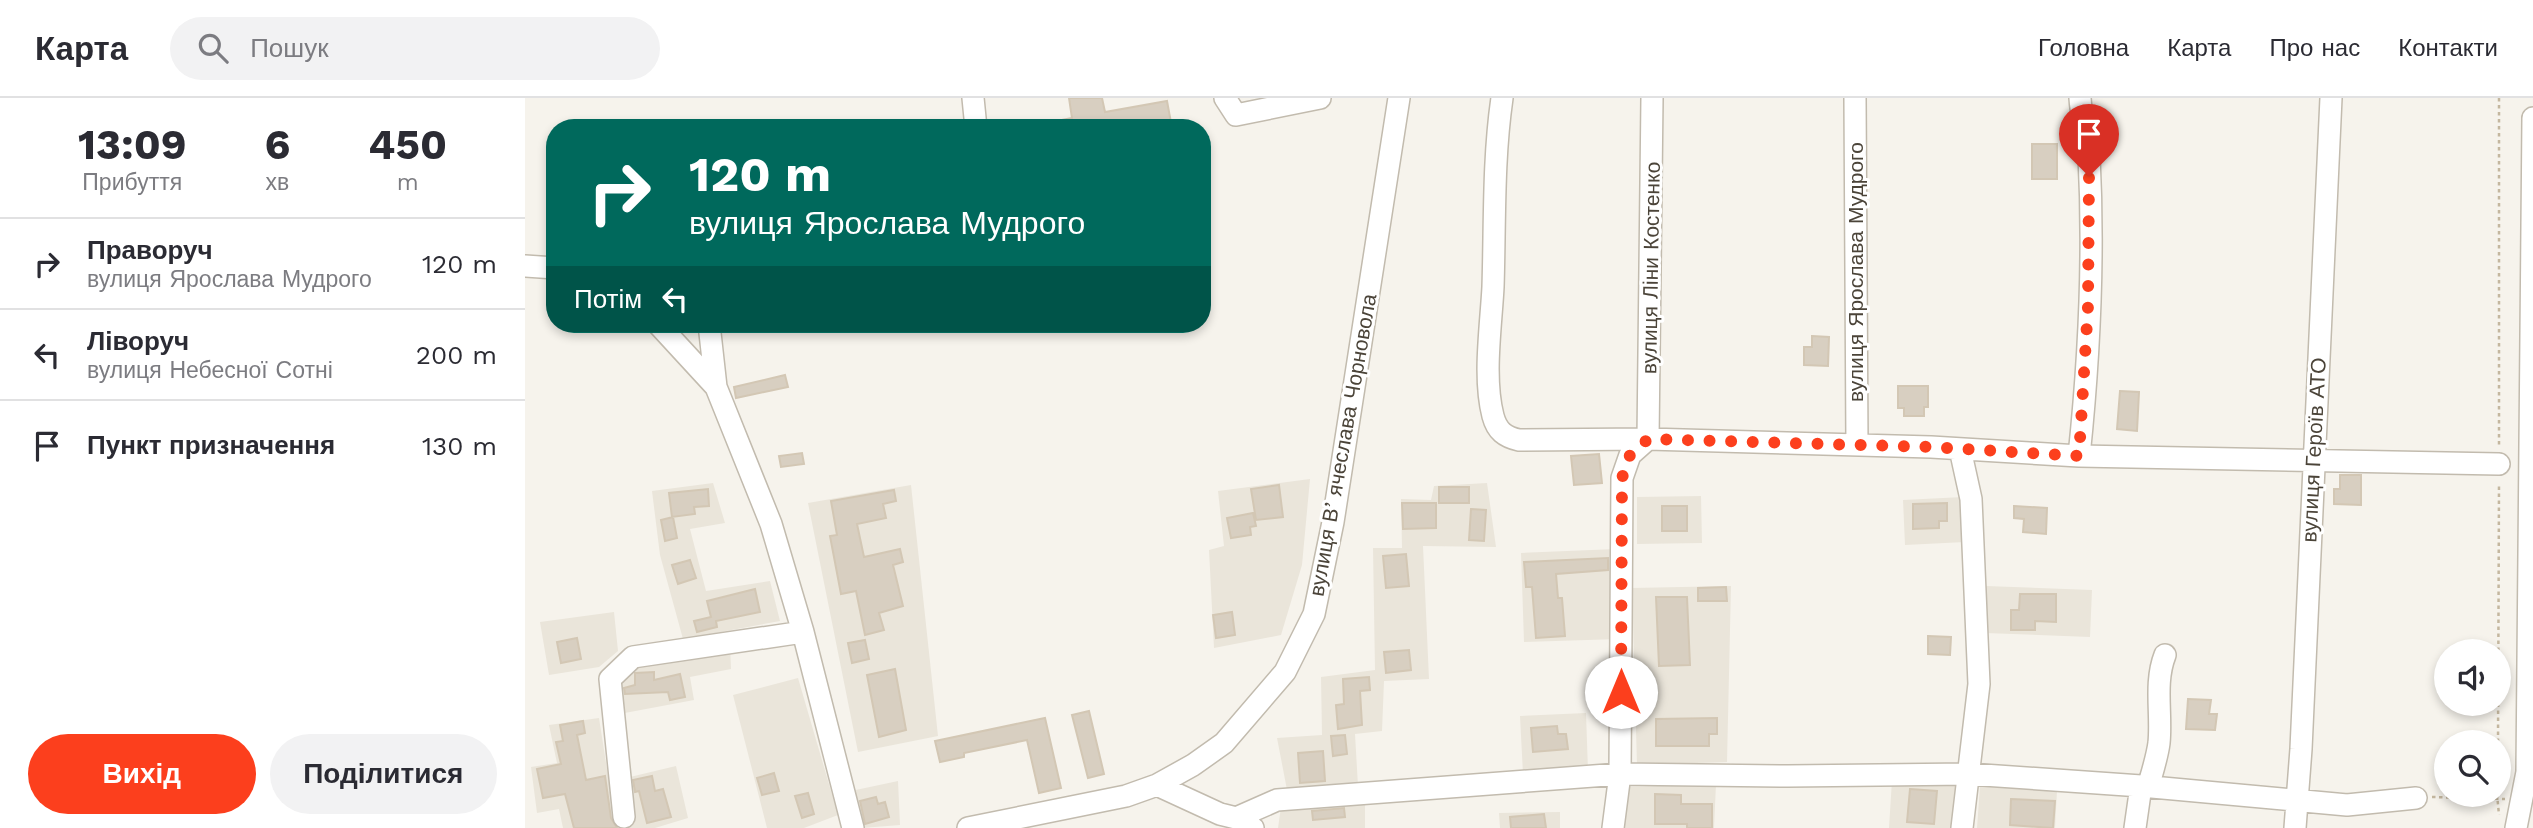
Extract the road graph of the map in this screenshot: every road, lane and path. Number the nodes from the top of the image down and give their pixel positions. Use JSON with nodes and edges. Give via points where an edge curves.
{"nodes":[{"id":1,"x":973,"y":98,"type":"edge"},
{"id":2,"x":1225,"y":98,"type":"edge"},
{"id":3,"x":1320,"y":98,"type":"edge"},
{"id":4,"x":1399,"y":98,"type":"edge"},
{"id":5,"x":1501,"y":98,"type":"edge"},
{"id":6,"x":1652,"y":98,"type":"edge"},
{"id":7,"x":1855,"y":98,"type":"edge"},
{"id":8,"x":2080,"y":98,"type":"edge"},
{"id":9,"x":2331,"y":98,"type":"edge"},
{"id":10,"x":2499,"y":98,"type":"edge"},
{"id":11,"x":2533,"y":117,"type":"edge"},
{"id":12,"x":975,"y":119,"type":"edge"},
{"id":13,"x":525,"y":266,"type":"edge"},
{"id":14,"x":546,"y":267,"type":"edge"},
{"id":15,"x":666,"y":333,"type":"edge"},
{"id":16,"x":710,"y":333,"type":"edge"},
{"id":17,"x":716,"y":387,"type":"junction"},
{"id":18,"x":1648,"y":439,"type":"junction"},
{"id":19,"x":1857,"y":446,"type":"junction"},
{"id":20,"x":1961,"y":449,"type":"junction"},
{"id":21,"x":2079,"y":456,"type":"junction"},
{"id":22,"x":2312,"y":460,"type":"junction"},
{"id":23,"x":2499,"y":464,"type":"junction"},
{"id":24,"x":803,"y":632,"type":"junction"},
{"id":25,"x":2165,"y":655,"type":"dead end"},
{"id":26,"x":2498,"y":730,"type":"edge"},
{"id":27,"x":1621,"y":774,"type":"junction"},
{"id":28,"x":1969,"y":774,"type":"junction"},
{"id":29,"x":1157,"y":785,"type":"junction"},
{"id":30,"x":2144,"y":787,"type":"junction"},
{"id":31,"x":2434,"y":796,"type":"edge"},
{"id":32,"x":2416,"y":798,"type":"joint"},
{"id":33,"x":2296,"y":801,"type":"junction"},
{"id":34,"x":2511,"y":801,"type":"edge"},
{"id":35,"x":2514,"y":801,"type":"junction"},
{"id":36,"x":2500,"y":807,"type":"edge"},
{"id":37,"x":624,"y":817,"type":"dead end"},
{"id":38,"x":1245,"y":823,"type":"edge"},
{"id":39,"x":2508,"y":823,"type":"edge"},
{"id":40,"x":853,"y":828,"type":"edge"},
{"id":41,"x":968,"y":828,"type":"edge"},
{"id":42,"x":1613,"y":828,"type":"edge"},
{"id":43,"x":1962,"y":828,"type":"edge"},
{"id":44,"x":2135,"y":828,"type":"edge"},
{"id":45,"x":2295,"y":828,"type":"edge"}],
"edges":[{"from":1,"to":12,"type":"street"},
{"from":2,"to":3,"type":"street","via":[[1236,115]]},
{"from":4,"to":29,"type":"street","name":"вулиця Вʼячеслава Чорновола","via":[[1314,614],[1285,672],[1224,743]]},
{"from":5,"to":18,"type":"street","via":[[1490,343],[1493,418],[1507,437],[1519,440]]},
{"from":6,"to":18,"type":"street","name":"вулиця Ліни Костенко"},
{"from":7,"to":19,"type":"street","name":"вулиця Ярослава Мудрого"},
{"from":8,"to":21,"type":"street","via":[[2089,155],[2090,217]]},
{"from":9,"to":22,"type":"street","name":"вулиця Героїв АТО"},
{"from":10,"to":23,"type":"path"},
{"from":11,"to":35,"type":"street","via":[[2527,772]]},
{"from":13,"to":14,"type":"street"},
{"from":15,"to":17,"type":"street"},
{"from":16,"to":17,"type":"street"},
{"from":17,"to":24,"type":"street","via":[[771,524]]},
{"from":18,"to":19,"type":"street"},
{"from":18,"to":27,"type":"street","via":[[1630,455],[1622,478]]},
{"from":19,"to":20,"type":"street"},
{"from":20,"to":21,"type":"street"},
{"from":20,"to":28,"type":"street","via":[[1971,499],[1979,684]]},
{"from":21,"to":22,"type":"street"},
{"from":22,"to":23,"type":"street"},
{"from":22,"to":33,"type":"street","name":"вулиця Героїв АТО"},
{"from":23,"to":26,"type":"path"},
{"from":24,"to":37,"type":"street","via":[[633,657],[610,679]]},
{"from":24,"to":40,"type":"street"},
{"from":25,"to":30,"type":"street","via":[[2159,680],[2159,746]]},
{"from":27,"to":28,"type":"street"},
{"from":27,"to":38,"type":"street","via":[[1277,800]]},
{"from":27,"to":42,"type":"street"},
{"from":28,"to":30,"type":"street"},
{"from":28,"to":43,"type":"street"},
{"from":29,"to":38,"type":"street"},
{"from":29,"to":41,"type":"street","name":"вулиця Вʼячеслава Чорновола","via":[[1126,796]]},
{"from":30,"to":33,"type":"street"},
{"from":30,"to":44,"type":"street"},
{"from":31,"to":32,"type":"path"},
{"from":32,"to":33,"type":"street","via":[[2347,805]]},
{"from":33,"to":45,"type":"street","name":"вулиця Героїв АТО"},
{"from":34,"to":35,"type":"path"},
{"from":35,"to":39,"type":"street"},
{"from":36,"to":39,"type":"path"}]}
